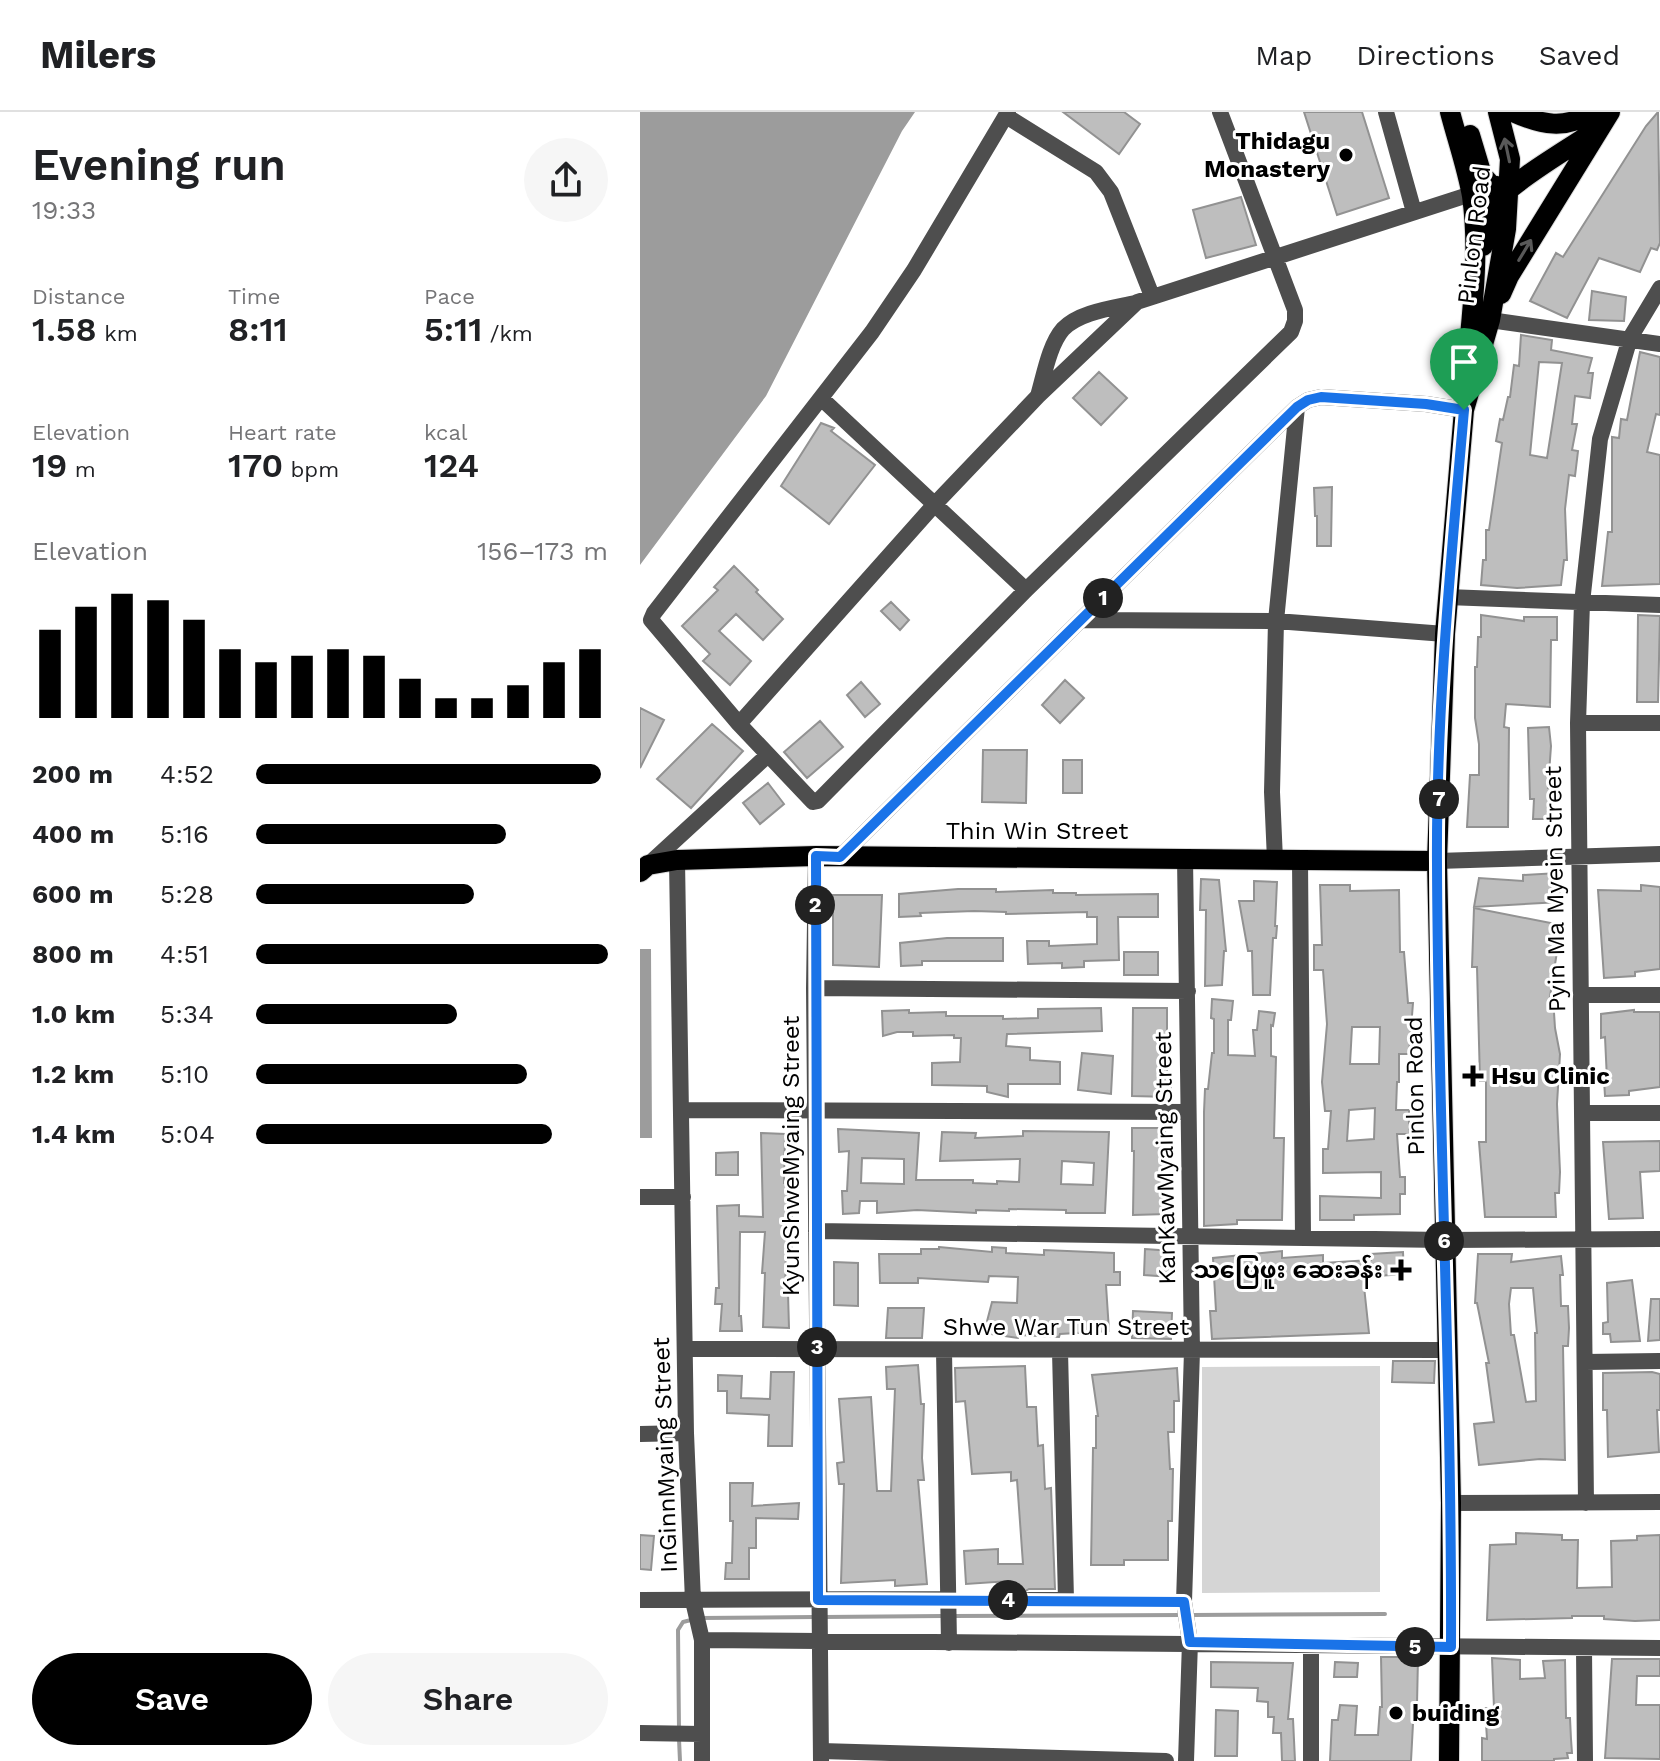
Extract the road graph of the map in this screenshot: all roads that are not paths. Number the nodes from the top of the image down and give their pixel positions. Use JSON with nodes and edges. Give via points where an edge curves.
{"nodes":[{"id":1,"x":1220,"y":112,"type":"edge"},
{"id":2,"x":1386,"y":112,"type":"edge"},
{"id":3,"x":1450,"y":112,"type":"edge"},
{"id":4,"x":1463,"y":112,"type":"edge"},
{"id":5,"x":1498,"y":112,"type":"edge"},
{"id":6,"x":1513,"y":112,"type":"edge"},
{"id":7,"x":1007,"y":114,"type":"edge"},
{"id":8,"x":1602,"y":117,"type":"edge"},
{"id":9,"x":1509,"y":188,"type":"junction"},
{"id":10,"x":1471,"y":194,"type":"junction"},
{"id":11,"x":1414,"y":212,"type":"junction"},
{"id":12,"x":1275,"y":257,"type":"junction"},
{"id":13,"x":1475,"y":280,"type":"junction"},
{"id":14,"x":1660,"y":288,"type":"edge"},
{"id":15,"x":1145,"y":299,"type":"junction"},
{"id":16,"x":1490,"y":320,"type":"junction"},
{"id":17,"x":1630,"y":338,"type":"junction"},
{"id":18,"x":1660,"y":344,"type":"edge"},
{"id":19,"x":1038,"y":396,"type":"junction"},
{"id":20,"x":822,"y":399,"type":"junction"},
{"id":21,"x":1297,"y":407,"type":"junction"},
{"id":22,"x":1464,"y":410,"type":"junction"},
{"id":23,"x":935,"y":504,"type":"junction"},
{"id":24,"x":1026,"y":590,"type":"junction"},
{"id":25,"x":1447,"y":597,"type":"junction"},
{"id":26,"x":1582,"y":603,"type":"junction"},
{"id":27,"x":1660,"y":605,"type":"edge"},
{"id":28,"x":1081,"y":620,"type":"junction"},
{"id":29,"x":1276,"y":621,"type":"junction"},
{"id":30,"x":1445,"y":634,"type":"junction"},
{"id":31,"x":1578,"y":723,"type":"junction"},
{"id":32,"x":1660,"y":723,"type":"edge"},
{"id":33,"x":739,"y":724,"type":"junction"},
{"id":34,"x":768,"y":755,"type":"junction"},
{"id":35,"x":1660,"y":854,"type":"edge"},
{"id":36,"x":1579,"y":855,"type":"junction"},
{"id":37,"x":816,"y":856,"type":"junction"},
{"id":38,"x":840,"y":857,"type":"junction"},
{"id":39,"x":1185,"y":858,"type":"junction"},
{"id":40,"x":677,"y":860,"type":"junction"},
{"id":41,"x":1275,"y":860,"type":"junction"},
{"id":42,"x":1300,"y":860,"type":"junction"},
{"id":43,"x":1437,"y":861,"type":"junction"},
{"id":44,"x":644,"y":869,"type":"edge"},
{"id":45,"x":814,"y":988,"type":"junction"},
{"id":46,"x":1188,"y":991,"type":"junction"},
{"id":47,"x":1581,"y":995,"type":"junction"},
{"id":48,"x":1660,"y":995,"type":"edge"},
{"id":49,"x":682,"y":1110,"type":"junction"},
{"id":50,"x":815,"y":1110,"type":"junction"},
{"id":51,"x":1188,"y":1112,"type":"junction"},
{"id":52,"x":1582,"y":1113,"type":"junction"},
{"id":53,"x":1660,"y":1113,"type":"edge"},
{"id":54,"x":640,"y":1197,"type":"edge"},
{"id":55,"x":683,"y":1197,"type":"junction"},
{"id":56,"x":816,"y":1231,"type":"junction"},
{"id":57,"x":1189,"y":1237,"type":"junction"},
{"id":58,"x":1303,"y":1237,"type":"junction"},
{"id":59,"x":1583,"y":1239,"type":"junction"},
{"id":60,"x":1660,"y":1239,"type":"edge"},
{"id":61,"x":1444,"y":1240,"type":"junction"},
{"id":62,"x":685,"y":1349,"type":"junction"},
{"id":63,"x":817,"y":1350,"type":"junction"},
{"id":64,"x":1447,"y":1350,"type":"junction"},
{"id":65,"x":944,"y":1351,"type":"junction"},
{"id":66,"x":1060,"y":1351,"type":"junction"},
{"id":67,"x":1192,"y":1351,"type":"junction"},
{"id":68,"x":1660,"y":1361,"type":"edge"},
{"id":69,"x":1585,"y":1362,"type":"junction"},
{"id":70,"x":686,"y":1433,"type":"junction"},
{"id":71,"x":640,"y":1434,"type":"edge"},
{"id":72,"x":1660,"y":1502,"type":"edge"},
{"id":73,"x":1451,"y":1503,"type":"junction"},
{"id":74,"x":1586,"y":1503,"type":"junction"},
{"id":75,"x":948,"y":1599,"type":"junction"},
{"id":76,"x":640,"y":1600,"type":"edge"},
{"id":77,"x":818,"y":1600,"type":"junction"},
{"id":78,"x":1029,"y":1600,"type":"road end"},
{"id":79,"x":693,"y":1601,"type":"junction"},
{"id":80,"x":702,"y":1640,"type":"junction"},
{"id":81,"x":818,"y":1642,"type":"junction"},
{"id":82,"x":1190,"y":1642,"type":"junction"},
{"id":83,"x":949,"y":1643,"type":"junction"},
{"id":84,"x":1311,"y":1646,"type":"junction"},
{"id":85,"x":1451,"y":1647,"type":"junction"},
{"id":86,"x":1584,"y":1648,"type":"junction"},
{"id":87,"x":1660,"y":1648,"type":"edge"},
{"id":88,"x":640,"y":1733,"type":"edge"},
{"id":89,"x":702,"y":1734,"type":"junction"},
{"id":90,"x":821,"y":1756,"type":"edge"},
{"id":91,"x":702,"y":1761,"type":"edge"},
{"id":92,"x":1166,"y":1761,"type":"edge"},
{"id":93,"x":1186,"y":1761,"type":"edge"},
{"id":94,"x":1311,"y":1761,"type":"edge"},
{"id":95,"x":1449,"y":1761,"type":"edge"},
{"id":96,"x":1585,"y":1761,"type":"edge"}],
"edges":[{"from":1,"to":12,"type":"street"},
{"from":2,"to":11,"type":"street"},
{"from":3,"to":10,"type":"main road","name":"Pinlon Road"},
{"from":4,"to":9,"type":"main road","via":[[1482,175],[1491,185]]},
{"from":9,"to":5,"type":"main road","name":"Pinlon Road","one_way":true,"via":[[1510,159]]},
{"from":6,"to":8,"type":"main road","via":[[1556,126]]},
{"from":7,"to":15,"type":"street","via":[[1096,172],[1111,192]]},
{"from":7,"to":20,"type":"street","via":[[914,270]]},
{"from":8,"to":9,"type":"main road"},
{"from":16,"to":8,"type":"main road","one_way":true,"via":[[1509,276]]},
{"from":9,"to":13,"type":"main road","via":[[1488,219]]},
{"from":9,"to":16,"type":"main road","name":"Pinlon Road"},
{"from":10,"to":11,"type":"street"},
{"from":10,"to":13,"type":"main road","name":"Pinlon Road"},
{"from":11,"to":12,"type":"street"},
{"from":12,"to":15,"type":"street"},
{"from":12,"to":24,"type":"street","via":[[1295,310],[1291,332]]},
{"from":13,"to":22,"type":"main road","name":"Pinlon Road"},
{"from":14,"to":17,"type":"street","name":"Pyin Ma Myein Street"},
{"from":15,"to":19,"type":"street"},
{"from":15,"to":19,"type":"street","via":[[1083,317],[1063,330]]},
{"from":16,"to":17,"type":"street"},
{"from":16,"to":22,"type":"main road","name":"Pinlon Road"},
{"from":17,"to":18,"type":"street"},
{"from":17,"to":26,"type":"street","name":"Pyin Ma Myein Street","via":[[1600,439]]},
{"from":19,"to":23,"type":"street"},
{"from":20,"to":23,"type":"street"},
{"from":20,"to":33,"type":"street","via":[[651,620]]},
{"from":21,"to":22,"type":"street","via":[[1321,397]]},
{"from":21,"to":28,"type":"street"},
{"from":21,"to":29,"type":"street"},
{"from":22,"to":25,"type":"main road","name":"Pinlon Road"},
{"from":23,"to":24,"type":"street"},
{"from":23,"to":33,"type":"street"},
{"from":24,"to":34,"type":"street","via":[[818,801],[809,800]]},
{"from":25,"to":26,"type":"street"},
{"from":25,"to":30,"type":"main road","name":"Pinlon Road"},
{"from":26,"to":27,"type":"street"},
{"from":26,"to":31,"type":"street","name":"Pyin Ma Myein Street"},
{"from":28,"to":29,"type":"street"},
{"from":28,"to":38,"type":"street"},
{"from":29,"to":30,"type":"street"},
{"from":29,"to":41,"type":"street"},
{"from":30,"to":43,"type":"main road","name":"Pinlon Road"},
{"from":31,"to":32,"type":"street"},
{"from":31,"to":36,"type":"street","name":"Pyin Ma Myein Street"},
{"from":33,"to":34,"type":"street"},
{"from":34,"to":44,"type":"street"},
{"from":35,"to":36,"type":"street"},
{"from":36,"to":43,"type":"street"},
{"from":36,"to":47,"type":"street","name":"Pyin Ma Myein Street"},
{"from":37,"to":38,"type":"main road","name":"Thin Win Street"},
{"from":37,"to":40,"type":"main road","name":"Thin Win Street"},
{"from":37,"to":45,"type":"street","name":"KyunShweMyaing Street"},
{"from":38,"to":39,"type":"main road","name":"Thin Win Street"},
{"from":39,"to":41,"type":"main road","name":"Thin Win Street"},
{"from":39,"to":46,"type":"street","name":"KanKawMyaing Street"},
{"from":40,"to":44,"type":"main road","name":"Thin Win Street"},
{"from":40,"to":49,"type":"street","name":"InGinnMyaing Street"},
{"from":41,"to":42,"type":"main road","name":"Thin Win Street"},
{"from":42,"to":43,"type":"main road","name":"Thin Win Street"},
{"from":42,"to":58,"type":"street"},
{"from":43,"to":61,"type":"main road","name":"Pinlon Road"},
{"from":45,"to":46,"type":"street"},
{"from":45,"to":50,"type":"street","name":"KyunShweMyaing Street"},
{"from":46,"to":51,"type":"street","name":"KanKawMyaing Street"},
{"from":47,"to":48,"type":"street"},
{"from":47,"to":52,"type":"street","name":"Pyin Ma Myein Street"},
{"from":49,"to":50,"type":"street"},
{"from":49,"to":55,"type":"street","name":"InGinnMyaing Street"},
{"from":50,"to":51,"type":"street"},
{"from":50,"to":56,"type":"street","name":"KyunShweMyaing Street"},
{"from":51,"to":57,"type":"street","name":"KanKawMyaing Street"},
{"from":52,"to":53,"type":"street"},
{"from":52,"to":59,"type":"street","name":"Pyin Ma Myein Street"},
{"from":54,"to":55,"type":"street"},
{"from":55,"to":62,"type":"street","name":"InGinnMyaing Street"},
{"from":56,"to":57,"type":"street"},
{"from":56,"to":63,"type":"street","name":"KyunShweMyaing Street"},
{"from":57,"to":58,"type":"street"},
{"from":57,"to":67,"type":"street","name":"KanKawMyaing Street"},
{"from":58,"to":61,"type":"street"},
{"from":59,"to":60,"type":"street"},
{"from":59,"to":61,"type":"street"},
{"from":59,"to":69,"type":"street","name":"Pyin Ma Myein Street"},
{"from":61,"to":64,"type":"main road","name":"Pinlon Road"},
{"from":62,"to":63,"type":"street","name":"Shwe War Tun Street"},
{"from":62,"to":70,"type":"street","name":"InGinnMyaing Street"},
{"from":63,"to":65,"type":"street","name":"Shwe War Tun Street"},
{"from":63,"to":77,"type":"street","name":"KyunShweMyaing Street"},
{"from":64,"to":67,"type":"street","name":"Shwe War Tun Street"},
{"from":64,"to":73,"type":"main road","name":"Pinlon Road"},
{"from":65,"to":66,"type":"street","name":"Shwe War Tun Street"},
{"from":65,"to":75,"type":"street"},
{"from":66,"to":67,"type":"street","name":"Shwe War Tun Street"},
{"from":66,"to":78,"type":"street","via":[[1066,1600]]},
{"from":67,"to":82,"type":"street","name":"KanKawMyaing Street","via":[[1184,1602]]},
{"from":68,"to":69,"type":"street"},
{"from":69,"to":74,"type":"street","name":"Pyin Ma Myein Street"},
{"from":70,"to":71,"type":"street"},
{"from":70,"to":79,"type":"street","name":"InGinnMyaing Street"},
{"from":72,"to":74,"type":"street"},
{"from":73,"to":74,"type":"street"},
{"from":73,"to":85,"type":"main road","name":"Pinlon Road"},
{"from":75,"to":77,"type":"street"},
{"from":75,"to":83,"type":"street"},
{"from":76,"to":79,"type":"street"},
{"from":77,"to":79,"type":"street"},
{"from":77,"to":81,"type":"street","name":"KyunShweMyaing Street"},
{"from":79,"to":80,"type":"street","name":"InGinnMyaing Street"},
{"from":80,"to":81,"type":"street"},
{"from":80,"to":89,"type":"street","name":"InGinnMyaing Street"},
{"from":81,"to":83,"type":"street"},
{"from":81,"to":90,"type":"street","name":"KyunShweMyaing Street"},
{"from":82,"to":83,"type":"street"},
{"from":82,"to":84,"type":"street"},
{"from":82,"to":93,"type":"street","name":"KanKawMyaing Street"},
{"from":84,"to":85,"type":"street"},
{"from":84,"to":94,"type":"street"},
{"from":85,"to":86,"type":"street"},
{"from":85,"to":95,"type":"main road","name":"Pinlon Road"},
{"from":86,"to":87,"type":"street"},
{"from":86,"to":96,"type":"street"},
{"from":88,"to":89,"type":"street"},
{"from":89,"to":91,"type":"street","name":"InGinnMyaing Street"},
{"from":90,"to":92,"type":"street"}]}
